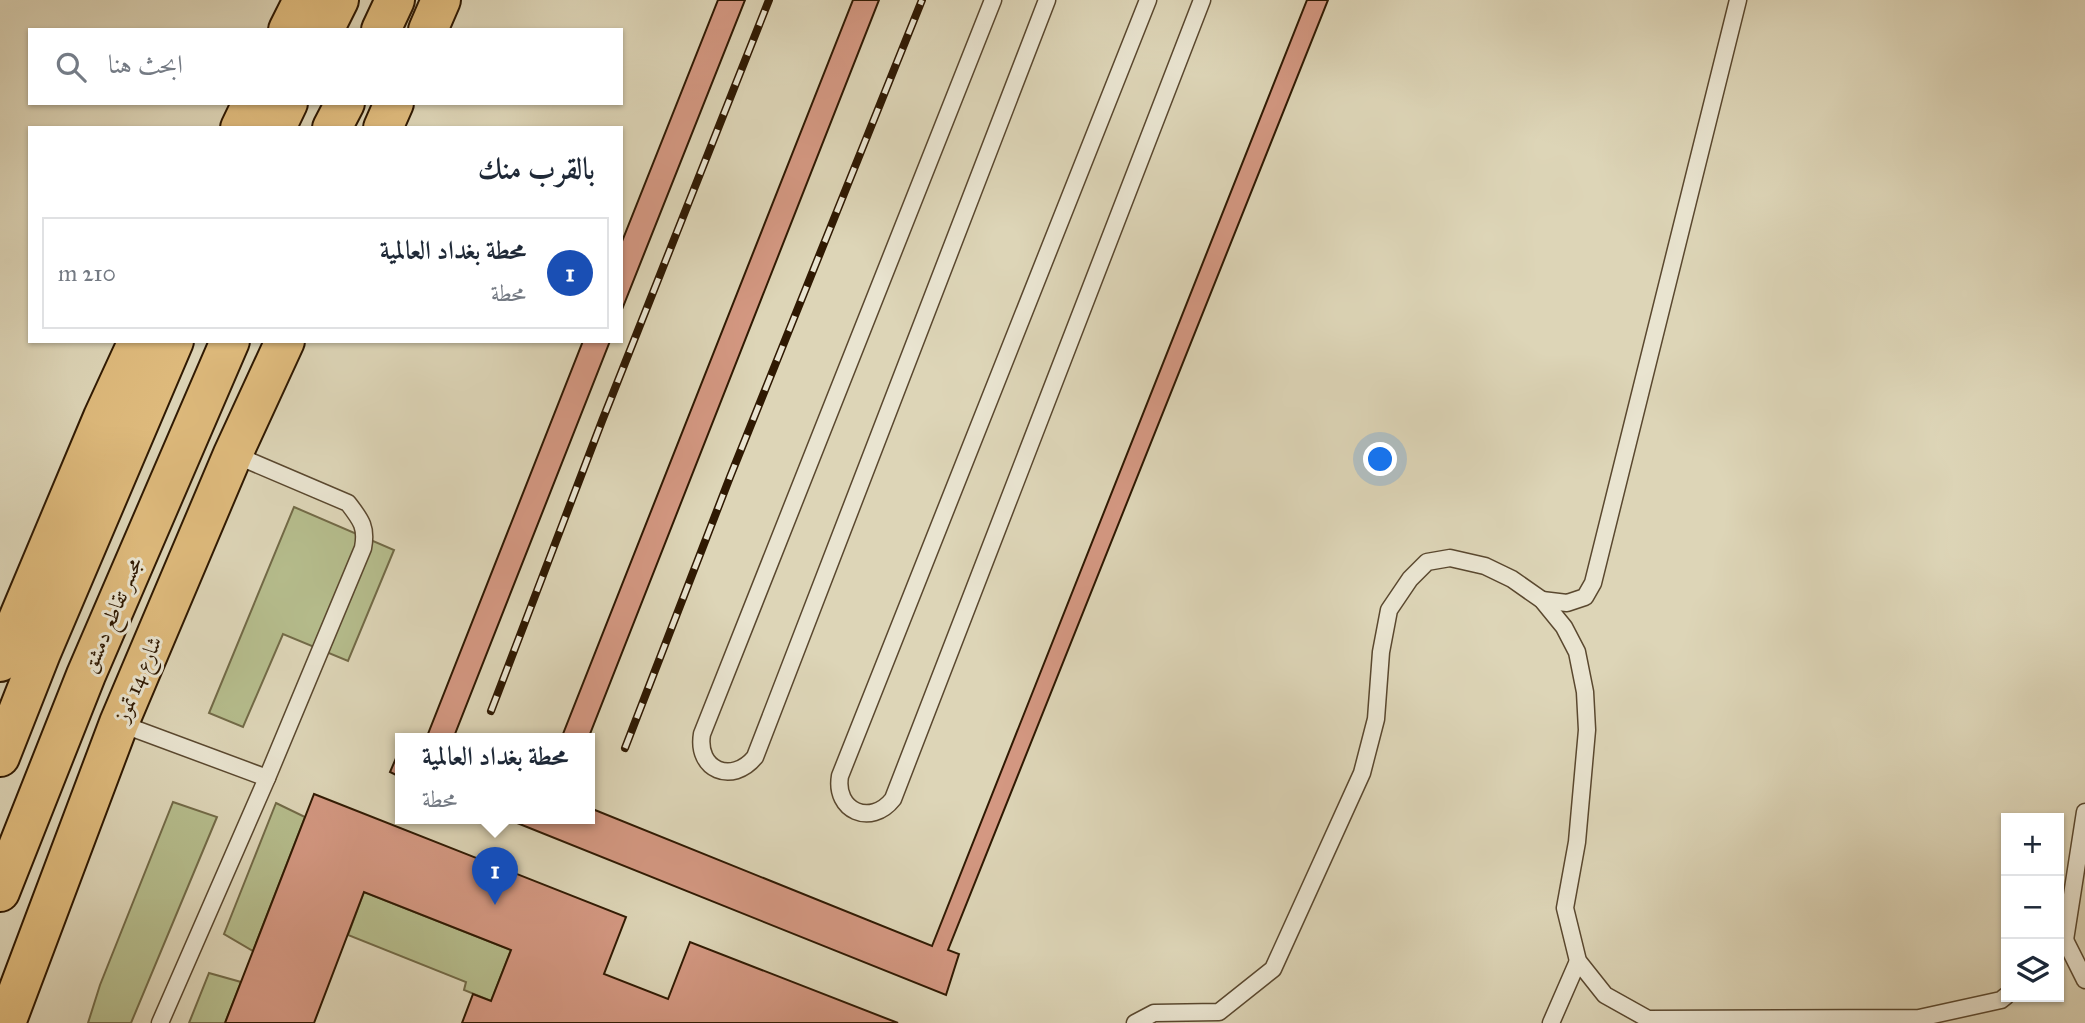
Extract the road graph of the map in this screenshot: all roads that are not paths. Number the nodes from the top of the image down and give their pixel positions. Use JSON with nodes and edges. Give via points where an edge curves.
{"nodes":[{"id":1,"x":303,"y":0,"type":"edge"},
{"id":2,"x":339,"y":0,"type":"edge"},
{"id":3,"x":395,"y":0,"type":"edge"},
{"id":4,"x":441,"y":0,"type":"edge"},
{"id":5,"x":993,"y":0,"type":"edge"},
{"id":6,"x":1047,"y":0,"type":"edge"},
{"id":7,"x":1149,"y":0,"type":"edge"},
{"id":8,"x":1202,"y":0,"type":"edge"},
{"id":9,"x":1738,"y":0,"type":"edge"},
{"id":10,"x":289,"y":28,"type":"edge"},
{"id":11,"x":325,"y":28,"type":"edge"},
{"id":12,"x":382,"y":28,"type":"edge"},
{"id":13,"x":429,"y":28,"type":"edge"},
{"id":14,"x":251,"y":105,"type":"edge"},
{"id":15,"x":287,"y":105,"type":"edge"},
{"id":16,"x":344,"y":105,"type":"edge"},
{"id":17,"x":393,"y":105,"type":"edge"},
{"id":18,"x":241,"y":126,"type":"edge"},
{"id":19,"x":277,"y":126,"type":"edge"},
{"id":20,"x":333,"y":126,"type":"edge"},
{"id":21,"x":384,"y":126,"type":"edge"},
{"id":22,"x":137,"y":343,"type":"edge"},
{"id":23,"x":173,"y":343,"type":"edge"},
{"id":24,"x":229,"y":343,"type":"edge"},
{"id":25,"x":284,"y":343,"type":"edge"},
{"id":26,"x":233,"y":454,"type":"junction"},
{"id":27,"x":1542,"y":600,"type":"junction"},
{"id":28,"x":0,"y":662,"type":"edge"},
{"id":29,"x":119,"y":723,"type":"junction"},
{"id":30,"x":0,"y":757,"type":"edge"},
{"id":31,"x":267,"y":778,"type":"junction"},
{"id":32,"x":2085,"y":812,"type":"edge"},
{"id":33,"x":0,"y":892,"type":"edge"},
{"id":34,"x":2063,"y":939,"type":"edge"},
{"id":35,"x":2064,"y":948,"type":"edge"},
{"id":36,"x":1578,"y":961,"type":"junction"},
{"id":37,"x":2085,"y":980,"type":"edge"},
{"id":38,"x":2001,"y":1000,"type":"edge"},
{"id":39,"x":6,"y":1023,"type":"edge"},
{"id":40,"x":160,"y":1023,"type":"edge"},
{"id":41,"x":1135,"y":1023,"type":"edge"},
{"id":42,"x":1551,"y":1023,"type":"edge"}],
"edges":[{"from":1,"to":10,"type":"main road"},
{"from":2,"to":11,"type":"main road"},
{"from":3,"to":12,"type":"main road"},
{"from":4,"to":13,"type":"main road"},
{"from":5,"to":6,"type":"lane","via":[[702,734],[702,754],[715,769],[733,772],[755,757]]},
{"from":7,"to":8,"type":"lane","via":[[840,776],[841,796],[862,814],[880,811],[893,799]]},
{"from":9,"to":27,"type":"lane","via":[[1593,583],[1586,597],[1567,603]]},
{"from":14,"to":18,"type":"main road"},
{"from":15,"to":19,"type":"main road"},
{"from":16,"to":20,"type":"main road"},
{"from":17,"to":21,"type":"main road"},
{"from":22,"to":28,"type":"main road"},
{"from":23,"to":30,"type":"main road"},
{"from":24,"to":33,"type":"main road","name":"مجسر تقاطع دمشق","via":[[86,675]]},
{"from":25,"to":26,"type":"main road","name":"شارع 14 تموز"},
{"from":26,"to":29,"type":"main road","name":"شارع 14 تموز"},
{"from":26,"to":31,"type":"lane","via":[[348,503],[366,533]]},
{"from":27,"to":36,"type":"lane","via":[[1577,652],[1585,692],[1586,742],[1577,842],[1565,908]]},
{"from":27,"to":41,"type":"lane","via":[[1485,566],[1450,558],[1427,562],[1410,579],[1389,610],[1376,719],[1362,773],[1273,969],[1219,1012],[1154,1013]]},
{"from":29,"to":31,"type":"lane"},
{"from":29,"to":39,"type":"main road","name":"شارع 14 تموز"},
{"from":31,"to":40,"type":"lane"},
{"from":32,"to":34,"type":"lane"},
{"from":35,"to":37,"type":"lane"},
{"from":36,"to":38,"type":"lane","via":[[1605,995],[1648,1019],[1919,1018]]},
{"from":36,"to":42,"type":"lane"}]}
